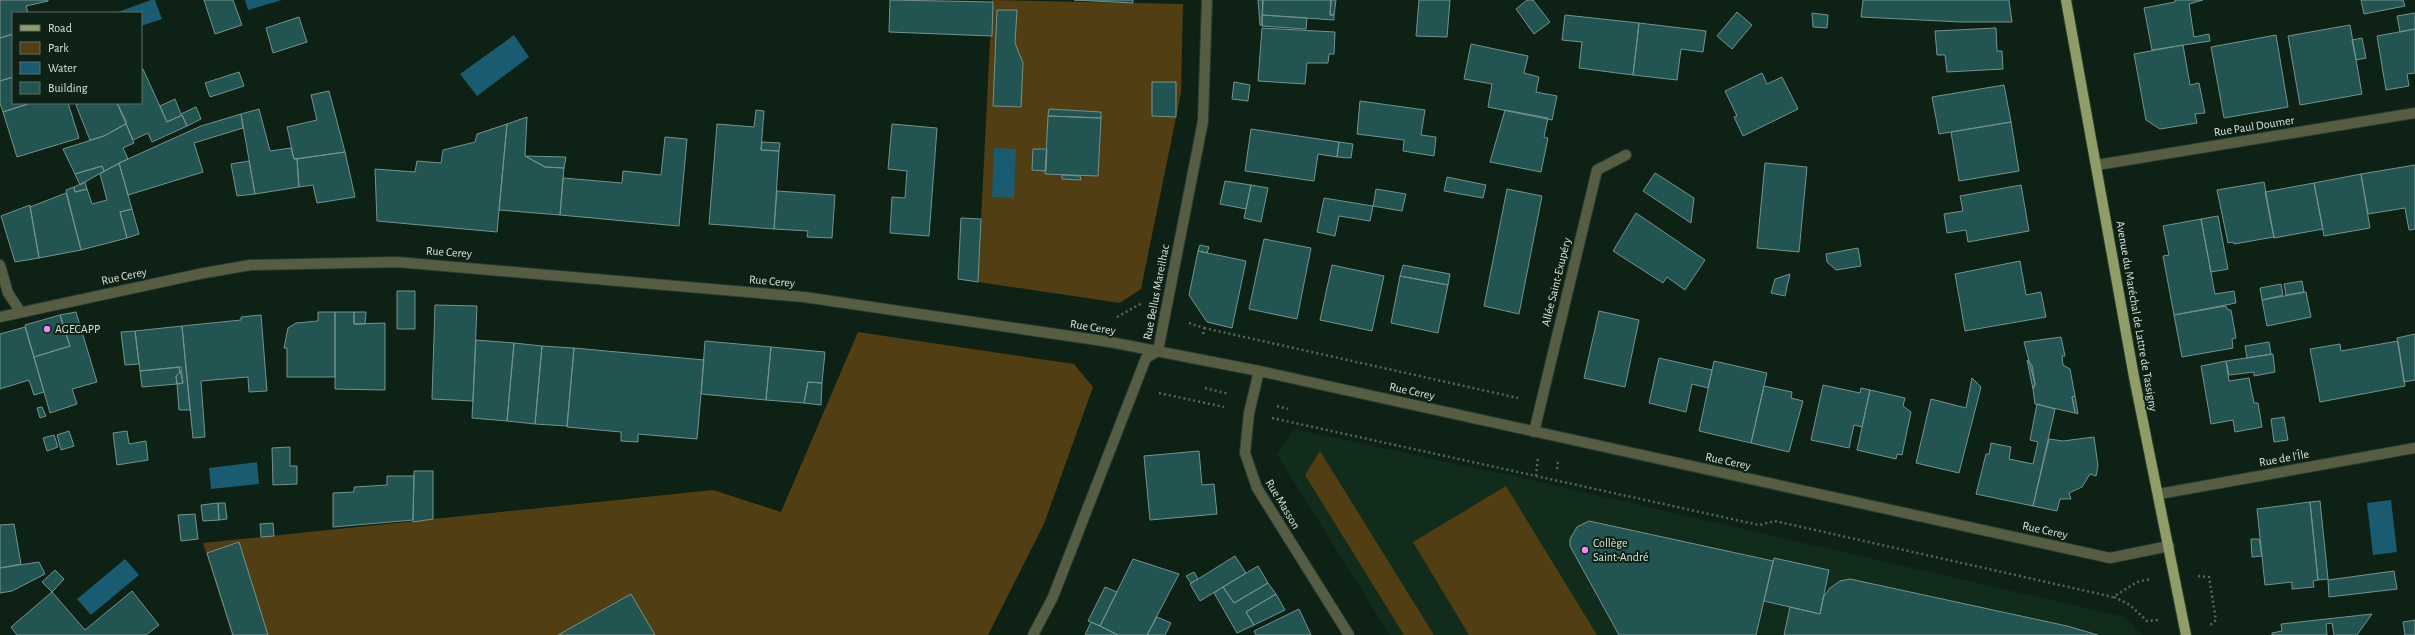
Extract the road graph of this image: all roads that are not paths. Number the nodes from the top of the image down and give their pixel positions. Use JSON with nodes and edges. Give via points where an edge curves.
{"nodes":[{"id":1,"x":1207,"y":0,"type":"edge"},
{"id":2,"x":2066,"y":0,"type":"edge"},
{"id":3,"x":2415,"y":114,"type":"edge"},
{"id":4,"x":1626,"y":155,"type":"dead end"},
{"id":5,"x":2097,"y":165,"type":"junction"},
{"id":6,"x":0,"y":265,"type":"edge"},
{"id":7,"x":20,"y":311,"type":"junction"},
{"id":8,"x":0,"y":317,"type":"edge"},
{"id":9,"x":1158,"y":351,"type":"junction"},
{"id":10,"x":1259,"y":371,"type":"junction"},
{"id":11,"x":1534,"y":432,"type":"junction"},
{"id":12,"x":2415,"y":448,"type":"edge"},
{"id":13,"x":2158,"y":494,"type":"junction"},
{"id":14,"x":2169,"y":546,"type":"junction"},
{"id":15,"x":1033,"y":635,"type":"edge"},
{"id":16,"x":1349,"y":635,"type":"edge"},
{"id":17,"x":2186,"y":635,"type":"edge"}],
"edges":[{"from":1,"to":9,"type":"street","name":"Rue Bellus Mareilhac","via":[[1203,122]]},
{"from":2,"to":5,"type":"main road","name":"Avenue du Maréchal de Lattre de Tassigny"},
{"from":3,"to":5,"type":"street","name":"Rue Paul Doumer"},
{"from":4,"to":11,"type":"street","name":"Allée Saint-Exupéry","via":[[1597,170]]},
{"from":5,"to":13,"type":"main road","name":"Avenue du Maréchal de Lattre de Tassigny","via":[[2134,377]]},
{"from":6,"to":7,"type":"street","via":[[8,293]]},
{"from":7,"to":8,"type":"street","name":"Rue Cerey"},
{"from":7,"to":9,"type":"street","name":"Rue Cerey","via":[[250,265],[397,262],[804,297]]},
{"from":9,"to":10,"type":"street","name":"Rue Cerey"},
{"from":9,"to":15,"type":"street","name":"Rue Bellus Mareilhac","via":[[1146,358],[1053,597]]},
{"from":10,"to":11,"type":"street","name":"Rue Cerey"},
{"from":10,"to":16,"type":"street","name":"Rue Masson","via":[[1249,413],[1245,453],[1257,488]]},
{"from":11,"to":14,"type":"street","name":"Rue Cerey","via":[[2110,558]]},
{"from":12,"to":13,"type":"street","name":"Rue de l'Île"},
{"from":13,"to":14,"type":"main road","name":"Avenue du Maréchal de Lattre de Tassigny"},
{"from":14,"to":17,"type":"main road","name":"Avenue du Maréchal de Lattre de Tassigny"}]}
